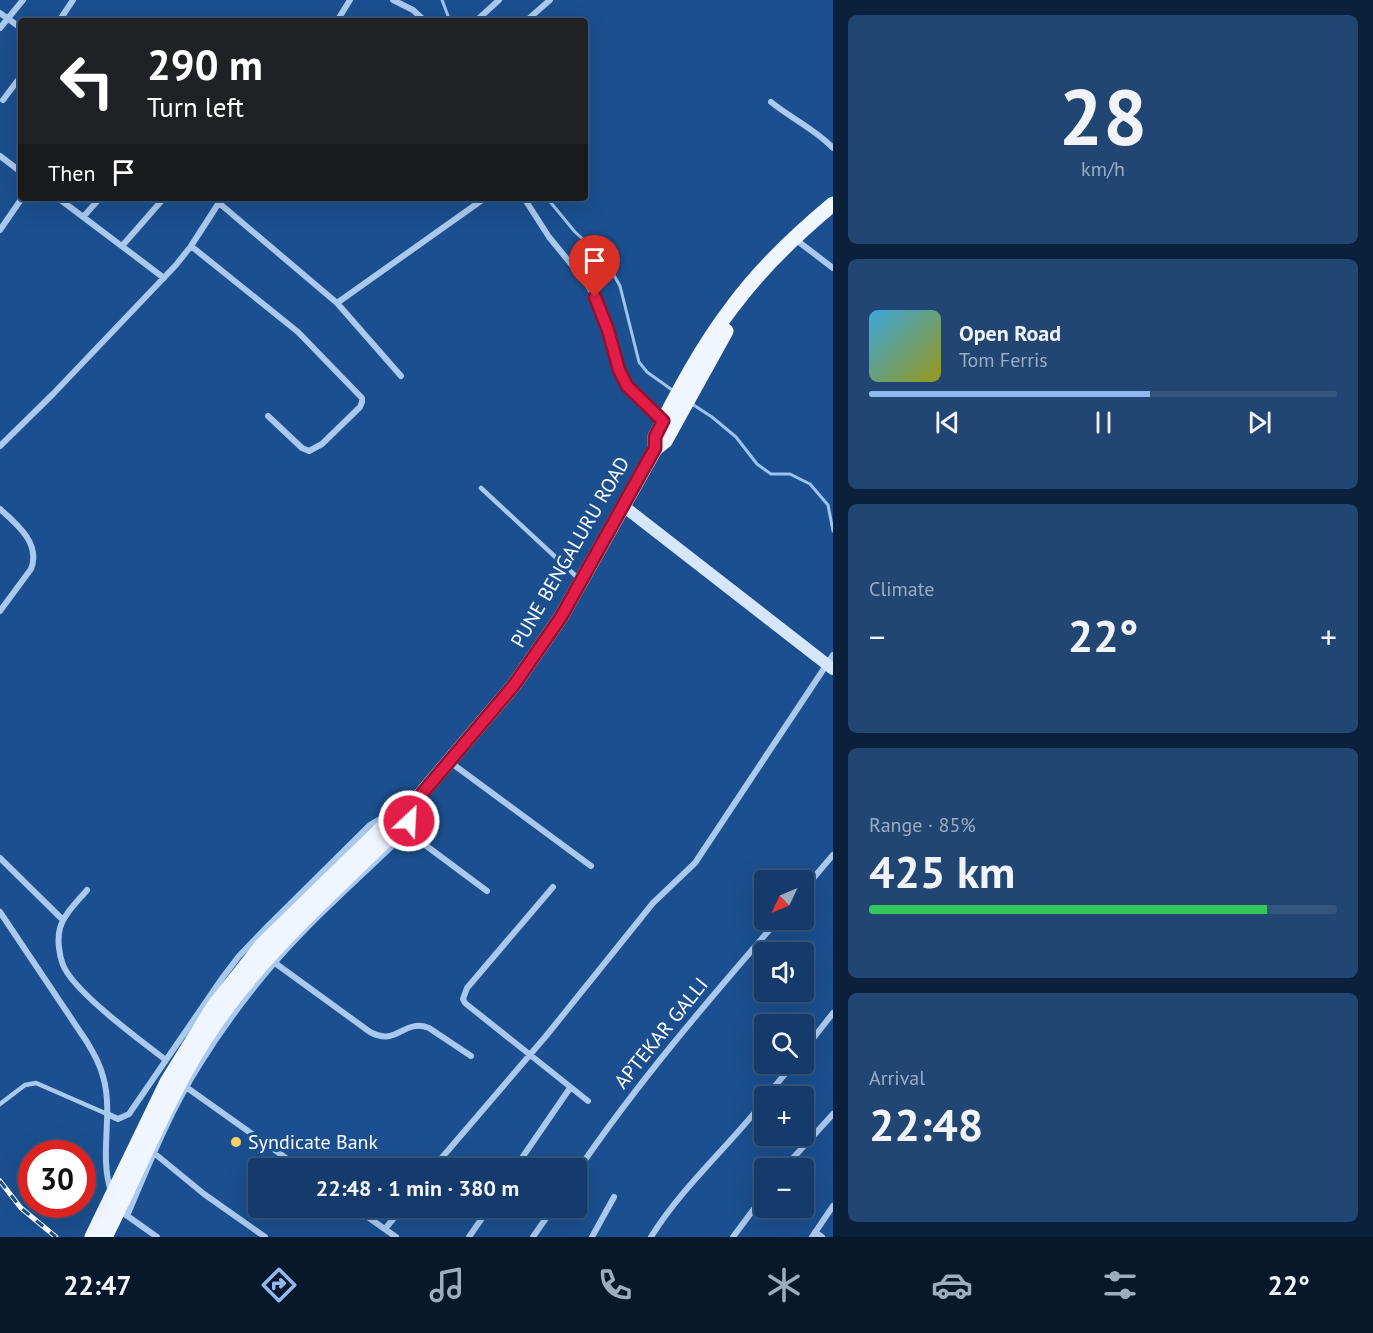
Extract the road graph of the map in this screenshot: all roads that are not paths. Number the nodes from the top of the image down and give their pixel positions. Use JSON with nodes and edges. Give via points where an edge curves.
{"nodes":[{"id":1,"x":23,"y":0,"type":"edge"},
{"id":2,"x":73,"y":0,"type":"edge"},
{"id":3,"x":350,"y":0,"type":"edge"},
{"id":4,"x":393,"y":0,"type":"edge"},
{"id":5,"x":499,"y":0,"type":"edge"},
{"id":6,"x":550,"y":0,"type":"edge"},
{"id":7,"x":0,"y":13,"type":"edge"},
{"id":8,"x":61,"y":18,"type":"edge"},
{"id":9,"x":339,"y":18,"type":"edge"},
{"id":10,"x":422,"y":18,"type":"edge"},
{"id":11,"x":479,"y":18,"type":"edge"},
{"id":12,"x":529,"y":18,"type":"edge"},
{"id":13,"x":8,"y":19,"type":"junction"},
{"id":14,"x":18,"y":26,"type":"edge"},
{"id":15,"x":0,"y":28,"type":"edge"},
{"id":16,"x":18,"y":80,"type":"edge"},
{"id":17,"x":3,"y":100,"type":"dead end"},
{"id":18,"x":771,"y":102,"type":"dead end"},
{"id":19,"x":833,"y":148,"type":"edge"},
{"id":20,"x":0,"y":156,"type":"edge"},
{"id":21,"x":18,"y":170,"type":"edge"},
{"id":22,"x":20,"y":201,"type":"edge"},
{"id":23,"x":62,"y":201,"type":"edge"},
{"id":24,"x":97,"y":201,"type":"edge"},
{"id":25,"x":161,"y":201,"type":"edge"},
{"id":26,"x":220,"y":201,"type":"edge"},
{"id":27,"x":222,"y":201,"type":"edge"},
{"id":28,"x":481,"y":201,"type":"edge"},
{"id":29,"x":526,"y":201,"type":"edge"},
{"id":30,"x":833,"y":204,"type":"edge"},
{"id":31,"x":84,"y":216,"type":"junction"},
{"id":32,"x":833,"y":217,"type":"edge"},
{"id":33,"x":0,"y":230,"type":"edge"},
{"id":34,"x":798,"y":241,"type":"junction"},
{"id":35,"x":122,"y":246,"type":"junction"},
{"id":36,"x":191,"y":246,"type":"junction"},
{"id":37,"x":833,"y":268,"type":"edge"},
{"id":38,"x":164,"y":278,"type":"junction"},
{"id":39,"x":337,"y":303,"type":"junction"},
{"id":40,"x":402,"y":376,"type":"dead end"},
{"id":41,"x":677,"y":408,"type":"junction"},
{"id":42,"x":268,"y":416,"type":"dead end"},
{"id":43,"x":663,"y":421,"type":"junction"},
{"id":44,"x":0,"y":446,"type":"edge"},
{"id":45,"x":655,"y":448,"type":"junction"},
{"id":46,"x":481,"y":488,"type":"dead end"},
{"id":47,"x":622,"y":506,"type":"junction"},
{"id":48,"x":0,"y":509,"type":"edge"},
{"id":49,"x":581,"y":581,"type":"junction"},
{"id":50,"x":0,"y":611,"type":"edge"},
{"id":51,"x":831,"y":663,"type":"edge"},
{"id":52,"x":450,"y":762,"type":"junction"},
{"id":53,"x":405,"y":819,"type":"junction"},
{"id":54,"x":833,"y":855,"type":"edge"},
{"id":55,"x":0,"y":858,"type":"edge"},
{"id":56,"x":591,"y":866,"type":"dead end"},
{"id":57,"x":814,"y":877,"type":"edge"},
{"id":58,"x":553,"y":886,"type":"dead end"},
{"id":59,"x":87,"y":890,"type":"dead end"},
{"id":60,"x":487,"y":891,"type":"dead end"},
{"id":61,"x":0,"y":912,"type":"edge"},
{"id":62,"x":63,"y":920,"type":"junction"},
{"id":63,"x":769,"y":930,"type":"edge"},
{"id":64,"x":275,"y":963,"type":"junction"},
{"id":65,"x":833,"y":1013,"type":"edge"},
{"id":66,"x":814,"y":1037,"type":"edge"},
{"id":67,"x":530,"y":1054,"type":"junction"},
{"id":68,"x":471,"y":1056,"type":"dead end"},
{"id":69,"x":166,"y":1060,"type":"junction"},
{"id":70,"x":785,"y":1074,"type":"edge"},
{"id":71,"x":776,"y":1086,"type":"edge"},
{"id":72,"x":186,"y":1087,"type":"junction"},
{"id":73,"x":570,"y":1088,"type":"junction"},
{"id":74,"x":588,"y":1101,"type":"dead end"},
{"id":75,"x":0,"y":1104,"type":"edge"},
{"id":76,"x":106,"y":1114,"type":"junction"},
{"id":77,"x":754,"y":1114,"type":"edge"},
{"id":78,"x":833,"y":1114,"type":"edge"},
{"id":79,"x":154,"y":1153,"type":"junction"},
{"id":80,"x":286,"y":1158,"type":"edge"},
{"id":81,"x":442,"y":1158,"type":"edge"},
{"id":82,"x":522,"y":1158,"type":"edge"},
{"id":83,"x":586,"y":1158,"type":"edge"},
{"id":84,"x":793,"y":1158,"type":"edge"},
{"id":85,"x":614,"y":1197,"type":"dead end"},
{"id":86,"x":833,"y":1206,"type":"edge"},
{"id":87,"x":754,"y":1209,"type":"edge"},
{"id":88,"x":127,"y":1216,"type":"junction"},
{"id":89,"x":369,"y":1218,"type":"edge"},
{"id":90,"x":394,"y":1218,"type":"edge"},
{"id":91,"x":482,"y":1218,"type":"edge"},
{"id":92,"x":546,"y":1218,"type":"edge"},
{"id":93,"x":385,"y":1229,"type":"junction"},
{"id":94,"x":813,"y":1234,"type":"edge"},
{"id":95,"x":92,"y":1237,"type":"edge"},
{"id":96,"x":105,"y":1237,"type":"edge"},
{"id":97,"x":157,"y":1237,"type":"edge"},
{"id":98,"x":265,"y":1237,"type":"edge"},
{"id":99,"x":396,"y":1237,"type":"edge"},
{"id":100,"x":469,"y":1237,"type":"edge"},
{"id":101,"x":533,"y":1237,"type":"edge"},
{"id":102,"x":592,"y":1237,"type":"edge"},
{"id":103,"x":651,"y":1237,"type":"edge"},
{"id":104,"x":733,"y":1237,"type":"edge"},
{"id":105,"x":822,"y":1237,"type":"edge"}],
"edges":[{"from":1,"to":13,"type":"street"},
{"from":2,"to":8,"type":"street"},
{"from":3,"to":9,"type":"street"},
{"from":4,"to":10,"type":"street"},
{"from":5,"to":11,"type":"street"},
{"from":6,"to":12,"type":"street"},
{"from":7,"to":13,"type":"street"},
{"from":13,"to":14,"type":"street"},
{"from":13,"to":15,"type":"street"},
{"from":16,"to":17,"type":"street"},
{"from":18,"to":19,"type":"street"},
{"from":20,"to":21,"type":"street"},
{"from":22,"to":33,"type":"street"},
{"from":23,"to":31,"type":"street"},
{"from":24,"to":31,"type":"street"},
{"from":25,"to":35,"type":"street"},
{"from":26,"to":36,"type":"street"},
{"from":27,"to":39,"type":"street"},
{"from":28,"to":39,"type":"street"},
{"from":29,"to":43,"type":"street","via":[[595,297],[627,386]]},
{"from":30,"to":34,"type":"main road","name":"PUNE BENGALURU ROAD"},
{"from":31,"to":35,"type":"street"},
{"from":32,"to":34,"type":"main road"},
{"from":34,"to":37,"type":"street"},
{"from":34,"to":41,"type":"main road","name":"PUNE BENGALURU ROAD","via":[[753,280],[733,305],[713,334]]},
{"from":35,"to":38,"type":"street"},
{"from":36,"to":38,"type":"street"},
{"from":36,"to":42,"type":"street","via":[[298,332],[362,398],[360,407],[322,444],[309,451]]},
{"from":38,"to":44,"type":"street"},
{"from":39,"to":40,"type":"street"},
{"from":41,"to":43,"type":"main road","name":"PUNE BENGALURU ROAD"},
{"from":41,"to":45,"type":"main road","via":[[665,441]]},
{"from":43,"to":45,"type":"main road","name":"PUNE BENGALURU ROAD","via":[[655,437]]},
{"from":45,"to":47,"type":"main road","name":"PUNE BENGALURU ROAD"},
{"from":46,"to":49,"type":"lane"},
{"from":47,"to":49,"type":"main road","name":"PUNE BENGALURU ROAD"},
{"from":47,"to":51,"type":"street"},
{"from":48,"to":50,"type":"street","via":[[28,538],[34,562]]},
{"from":49,"to":52,"type":"main road","name":"PUNE BENGALURU ROAD","via":[[514,685]]},
{"from":51,"to":67,"type":"street","via":[[694,863],[652,903]]},
{"from":52,"to":53,"type":"main road","name":"PUNE BENGALURU ROAD"},
{"from":52,"to":56,"type":"street"},
{"from":53,"to":60,"type":"street"},
{"from":53,"to":64,"type":"street","via":[[396,842]]},
{"from":53,"to":69,"type":"street","via":[[393,812],[370,825],[264,930],[239,956]]},
{"from":53,"to":95,"type":"main road","bridge":true,"via":[[389,821],[263,944],[214,1006],[167,1082]]},
{"from":53,"to":96,"type":"main road","name":"PUNE BENGALURU ROAD","bridge":true,"via":[[251,976],[211,1029]]},
{"from":54,"to":57,"type":"street"},
{"from":55,"to":62,"type":"street"},
{"from":58,"to":67,"type":"street","via":[[464,994],[465,1003]]},
{"from":59,"to":62,"type":"street"},
{"from":61,"to":76,"type":"street","via":[[98,1061],[105,1082]]},
{"from":62,"to":69,"type":"street","via":[[60,953],[69,976]]},
{"from":63,"to":83,"type":"street","name":"APTEKAR GALLI","via":[[674,1041]]},
{"from":64,"to":68,"type":"street","via":[[381,1038],[421,1025]]},
{"from":64,"to":72,"type":"street","via":[[237,1010]]},
{"from":65,"to":66,"type":"street"},
{"from":67,"to":73,"type":"street"},
{"from":67,"to":81,"type":"street"},
{"from":69,"to":76,"type":"street","via":[[129,1114],[118,1119]]},
{"from":70,"to":71,"type":"street"},
{"from":72,"to":79,"type":"street"},
{"from":72,"to":80,"type":"street"},
{"from":73,"to":74,"type":"street"},
{"from":73,"to":82,"type":"street"},
{"from":75,"to":76,"type":"lane","via":[[25,1085],[36,1083]]},
{"from":76,"to":88,"type":"street","via":[[110,1188],[116,1205]]},
{"from":77,"to":103,"type":"street"},
{"from":78,"to":84,"type":"street"},
{"from":79,"to":88,"type":"street"},
{"from":79,"to":98,"type":"street"},
{"from":85,"to":102,"type":"street"},
{"from":86,"to":94,"type":"street"},
{"from":87,"to":104,"type":"street"},
{"from":88,"to":97,"type":"street"},
{"from":89,"to":93,"type":"street"},
{"from":90,"to":93,"type":"street"},
{"from":91,"to":100,"type":"street"},
{"from":92,"to":101,"type":"street"},
{"from":93,"to":99,"type":"street"},
{"from":94,"to":105,"type":"street"}]}
